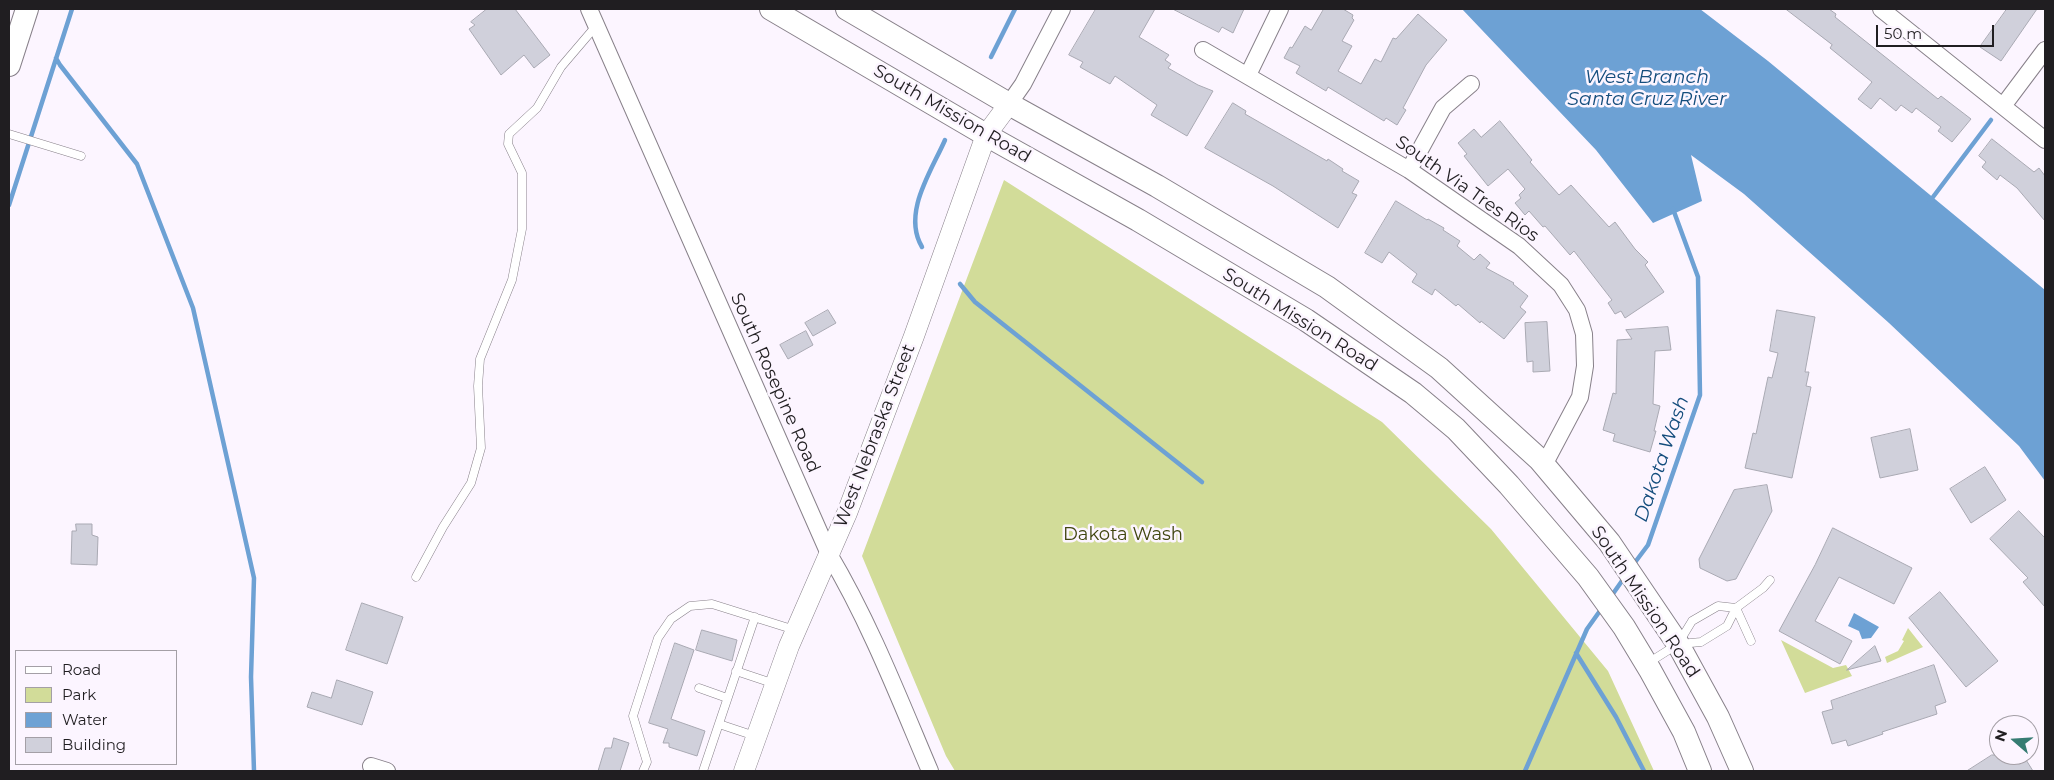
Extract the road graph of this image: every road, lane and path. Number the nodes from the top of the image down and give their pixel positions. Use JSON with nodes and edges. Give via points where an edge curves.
{"nodes":[{"id":1,"x":27,"y":9,"type":"edge"},
{"id":2,"x":589,"y":9,"type":"edge"},
{"id":3,"x":771,"y":9,"type":"edge"},
{"id":4,"x":847,"y":9,"type":"edge"},
{"id":5,"x":1062,"y":9,"type":"edge"},
{"id":6,"x":1280,"y":9,"type":"edge"},
{"id":7,"x":1881,"y":9,"type":"edge"},
{"id":8,"x":596,"y":26,"type":"junction"},
{"id":9,"x":1203,"y":50,"type":"dead end"},
{"id":10,"x":2045,"y":50,"type":"edge"},
{"id":11,"x":9,"y":65,"type":"edge"},
{"id":12,"x":1248,"y":75,"type":"junction"},
{"id":13,"x":1471,"y":84,"type":"dead end"},
{"id":14,"x":1009,"y":104,"type":"junction"},
{"id":15,"x":2003,"y":106,"type":"junction"},
{"id":16,"x":9,"y":134,"type":"edge"},
{"id":17,"x":986,"y":135,"type":"junction"},
{"id":18,"x":2045,"y":140,"type":"edge"},
{"id":19,"x":81,"y":156,"type":"dead end"},
{"id":20,"x":1409,"y":170,"type":"junction"},
{"id":21,"x":1378,"y":324,"type":"junction"},
{"id":22,"x":1356,"y":354,"type":"junction"},
{"id":23,"x":1544,"y":465,"type":"junction"},
{"id":24,"x":829,"y":554,"type":"junction"},
{"id":25,"x":416,"y":577,"type":"dead end"},
{"id":26,"x":1770,"y":580,"type":"dead end"},
{"id":27,"x":1736,"y":608,"type":"junction"},
{"id":28,"x":754,"y":617,"type":"junction"},
{"id":29,"x":796,"y":630,"type":"junction"},
{"id":30,"x":1750,"y":638,"type":"dead end"},
{"id":31,"x":1678,"y":644,"type":"junction"},
{"id":32,"x":1646,"y":664,"type":"junction"},
{"id":33,"x":736,"y":672,"type":"junction"},
{"id":34,"x":775,"y":684,"type":"junction"},
{"id":35,"x":698,"y":688,"type":"dead end"},
{"id":36,"x":727,"y":698,"type":"junction"},
{"id":37,"x":719,"y":724,"type":"junction"},
{"id":38,"x":756,"y":737,"type":"junction"},
{"id":39,"x":371,"y":766,"type":"dead end"},
{"id":40,"x":387,"y":771,"type":"edge"},
{"id":41,"x":643,"y":771,"type":"edge"},
{"id":42,"x":703,"y":771,"type":"edge"},
{"id":43,"x":744,"y":771,"type":"edge"},
{"id":44,"x":930,"y":771,"type":"edge"},
{"id":45,"x":1700,"y":771,"type":"edge"},
{"id":46,"x":1742,"y":771,"type":"edge"}],
"edges":[{"from":1,"to":11,"type":"main road"},
{"from":2,"to":8,"type":"street","name":"South Rosepine Road"},
{"from":3,"to":17,"type":"main road","name":"South Mission Road"},
{"from":4,"to":14,"type":"main road","name":"South Mission Road"},
{"from":5,"to":14,"type":"street"},
{"from":6,"to":12,"type":"street"},
{"from":7,"to":15,"type":"street"},
{"from":8,"to":24,"type":"street","name":"South Rosepine Road"},
{"from":8,"to":25,"type":"lane","via":[[561,68],[537,108],[509,134],[508,144],[522,173],[522,229],[512,280],[480,359],[481,448],[471,483]]},
{"from":9,"to":12,"type":"street","name":"South Via Tres Rios"},
{"from":10,"to":15,"type":"street"},
{"from":12,"to":20,"type":"street","name":"South Via Tres Rios"},
{"from":13,"to":20,"type":"street","via":[[1443,108]]},
{"from":14,"to":17,"type":"street","name":"West Nebraska Street"},
{"from":14,"to":21,"type":"main road","name":"South Mission Road","via":[[1157,186],[1319,282]]},
{"from":15,"to":18,"type":"street"},
{"from":16,"to":19,"type":"lane"},
{"from":17,"to":22,"type":"main road","name":"South Mission Road","via":[[1138,220],[1306,320]]},
{"from":17,"to":24,"type":"street","name":"West Nebraska Street","via":[[914,336]]},
{"from":20,"to":23,"type":"street","name":"South Via Tres Rios","via":[[1519,246],[1561,285],[1577,310],[1584,334],[1585,366],[1580,398]]},
{"from":21,"to":22,"type":"main road"},
{"from":21,"to":23,"type":"main road","name":"South Mission Road","via":[[1439,368]]},
{"from":22,"to":32,"type":"main road","name":"South Mission Road","via":[[1413,393],[1456,429],[1509,485],[1588,577]]},
{"from":23,"to":31,"type":"main road","name":"South Mission Road","via":[[1610,542]]},
{"from":24,"to":29,"type":"street","name":"West Nebraska Street"},
{"from":24,"to":44,"type":"street","name":"South Rosepine Road","via":[[898,695]]},
{"from":26,"to":27,"type":"lane"},
{"from":27,"to":30,"type":"lane"},
{"from":27,"to":31,"type":"lane","via":[[1727,626],[1701,642]]},
{"from":27,"to":31,"type":"lane","via":[[1718,606],[1692,621]]},
{"from":28,"to":29,"type":"lane"},
{"from":28,"to":33,"type":"lane"},
{"from":28,"to":41,"type":"lane","via":[[712,604],[690,606],[671,619],[658,638],[633,716],[647,762]]},
{"from":29,"to":34,"type":"street","name":"West Nebraska Street"},
{"from":31,"to":32,"type":"lane"},
{"from":31,"to":46,"type":"main road","name":"South Mission Road","via":[[1718,717]]},
{"from":32,"to":45,"type":"main road","name":"South Mission Road","via":[[1684,732]]},
{"from":33,"to":34,"type":"lane"},
{"from":33,"to":36,"type":"lane"},
{"from":34,"to":38,"type":"street","name":"West Nebraska Street"},
{"from":35,"to":36,"type":"lane"},
{"from":36,"to":37,"type":"lane"},
{"from":37,"to":38,"type":"lane"},
{"from":37,"to":42,"type":"lane"},
{"from":38,"to":43,"type":"street","name":"West Nebraska Street"},
{"from":39,"to":40,"type":"street"}]}
